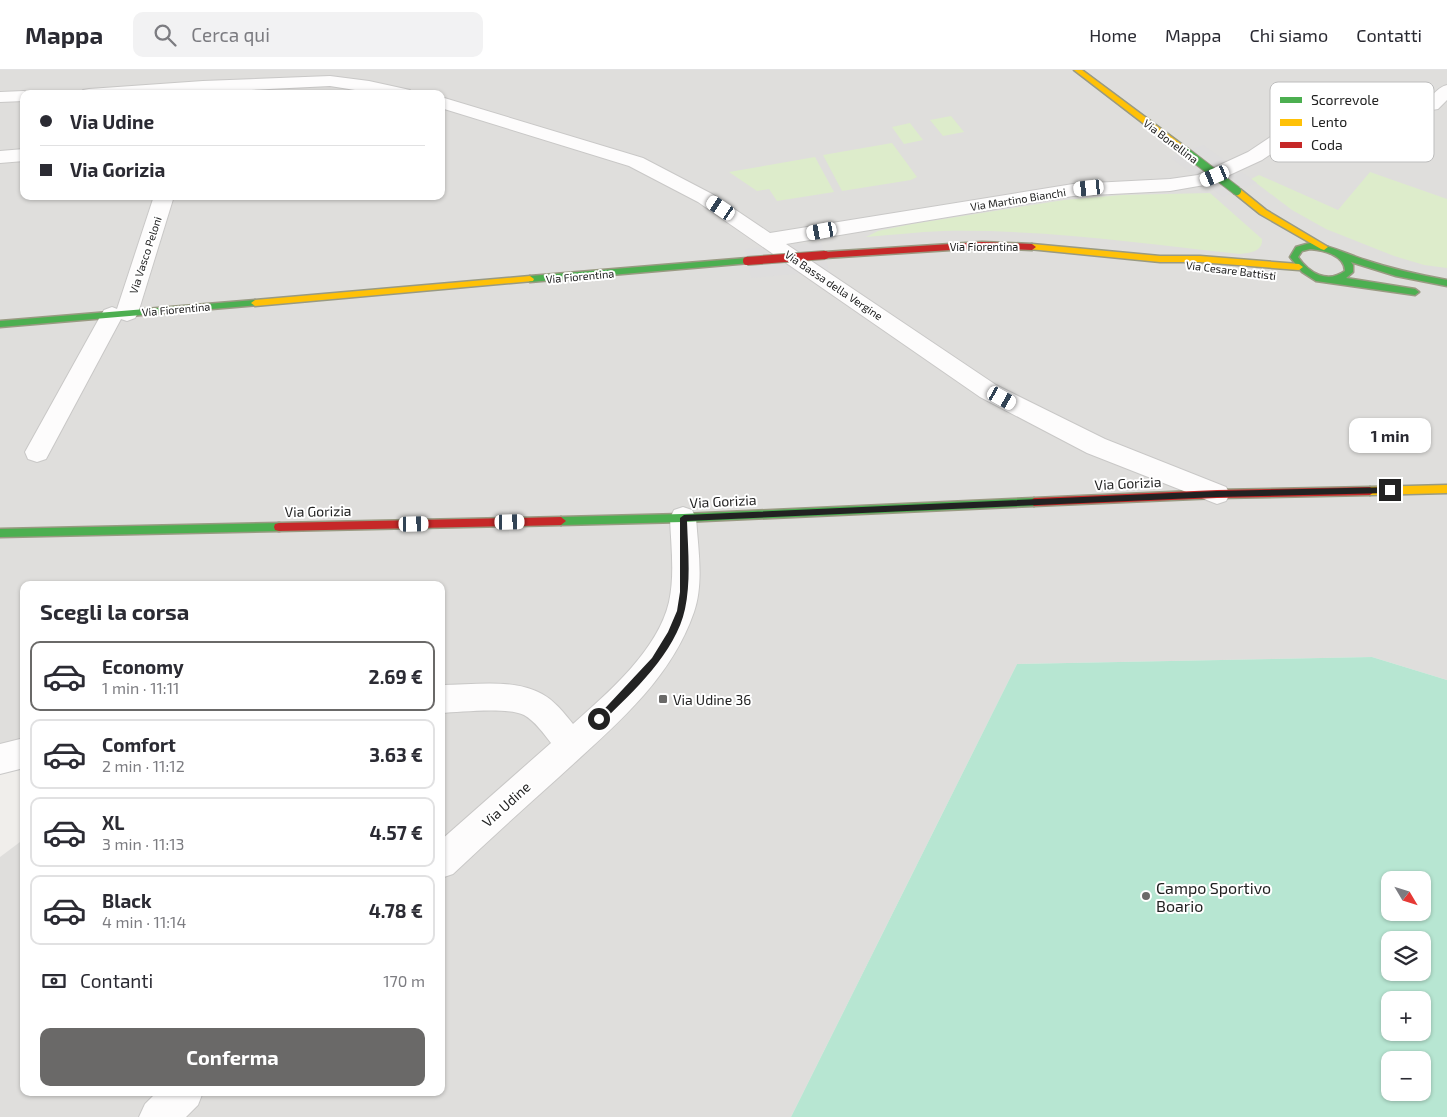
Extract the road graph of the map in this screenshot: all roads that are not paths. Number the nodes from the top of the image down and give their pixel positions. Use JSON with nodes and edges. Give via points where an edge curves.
{"nodes":[{"id":1,"x":1078,"y":70,"type":"edge"},
{"id":2,"x":204,"y":83,"type":"edge"},
{"id":3,"x":131,"y":90,"type":"edge"},
{"id":4,"x":386,"y":90,"type":"edge"},
{"id":5,"x":1447,"y":90,"type":"edge"},
{"id":6,"x":20,"y":96,"type":"edge"},
{"id":7,"x":0,"y":97,"type":"edge"},
{"id":8,"x":445,"y":103,"type":"edge"},
{"id":9,"x":1434,"y":103,"type":"edge"},
{"id":10,"x":1270,"y":146,"type":"edge"},
{"id":11,"x":20,"y":155,"type":"edge"},
{"id":12,"x":0,"y":157,"type":"edge"},
{"id":13,"x":163,"y":200,"type":"edge"},
{"id":14,"x":1263,"y":212,"type":"junction"},
{"id":15,"x":768,"y":240,"type":"junction"},
{"id":16,"x":1290,"y":246,"type":"junction"},
{"id":17,"x":1324,"y":247,"type":"junction"},
{"id":18,"x":1342,"y":256,"type":"junction"},
{"id":19,"x":1160,"y":259,"type":"junction"},
{"id":20,"x":1299,"y":267,"type":"junction"},
{"id":21,"x":1321,"y":279,"type":"junction"},
{"id":22,"x":1338,"y":280,"type":"junction"},
{"id":23,"x":1447,"y":283,"type":"edge"},
{"id":24,"x":1428,"y":294,"type":"dead end"},
{"id":25,"x":120,"y":314,"type":"junction"},
{"id":26,"x":0,"y":324,"type":"edge"},
{"id":27,"x":37,"y":452,"type":"dead end"},
{"id":28,"x":1447,"y":489,"type":"edge"},
{"id":29,"x":1217,"y":494,"type":"junction"},
{"id":30,"x":684,"y":518,"type":"junction"},
{"id":31,"x":0,"y":533,"type":"edge"},
{"id":32,"x":445,"y":699,"type":"edge"},
{"id":33,"x":572,"y":745,"type":"junction"},
{"id":34,"x":20,"y":753,"type":"edge"},
{"id":35,"x":0,"y":759,"type":"edge"},
{"id":36,"x":445,"y":858,"type":"edge"},
{"id":37,"x":181,"y":1096,"type":"edge"},
{"id":38,"x":158,"y":1117,"type":"edge"}],
"edges":[{"from":1,"to":14,"type":"main road","name":"Via Bonellina","bridge":true},
{"from":2,"to":3,"type":"street"},
{"from":2,"to":4,"type":"street","via":[[330,81]]},
{"from":5,"to":9,"type":"street","name":"Via Martino Bianchi"},
{"from":6,"to":7,"type":"street"},
{"from":8,"to":15,"type":"street","name":"Via Bassa della Vergine","via":[[644,165],[682,184]]},
{"from":10,"to":15,"type":"street","name":"Via Martino Bianchi","via":[[1202,180],[1170,185],[1073,190]]},
{"from":11,"to":12,"type":"street"},
{"from":13,"to":25,"type":"street","name":"Via Vasco Peloni"},
{"from":14,"to":16,"type":"main road","name":"Via Bonellina"},
{"from":14,"to":17,"type":"main road","name":"Via Bonellina"},
{"from":15,"to":29,"type":"street","name":"Via Bassa della Vergine","via":[[988,391],[1090,443]]},
{"from":16,"to":17,"type":"main road"},
{"from":16,"to":20,"type":"main road","name":"Via Cesare Battisti"},
{"from":17,"to":18,"type":"main road"},
{"from":18,"to":22,"type":"main road","via":[[1350,268],[1347,276]]},
{"from":18,"to":23,"type":"main road"},
{"from":19,"to":20,"type":"main road","name":"Via Cesare Battisti"},
{"from":19,"to":21,"type":"main road","name":"Via Cesare Battisti","via":[[1204,269]]},
{"from":19,"to":25,"type":"main road","name":"Via Fiorentina","bridge":true,"via":[[982,245],[747,261]]},
{"from":20,"to":21,"type":"main road","name":"Via Cesare Battisti"},
{"from":21,"to":22,"type":"main road","name":"Via Cesare Battisti"},
{"from":22,"to":24,"type":"main road","name":"Via Cesare Battisti"},
{"from":25,"to":26,"type":"main road","name":"Via Fiorentina"},
{"from":25,"to":27,"type":"street","name":"Via Vasco Peloni"},
{"from":28,"to":29,"type":"main road","name":"Via Gorizia"},
{"from":29,"to":30,"type":"main road","name":"Via Gorizia"},
{"from":30,"to":31,"type":"main road","name":"Via Gorizia"},
{"from":30,"to":33,"type":"street","name":"Via Udine","via":[[684,592],[681,611],[671,634],[655,661]]},
{"from":32,"to":33,"type":"street","via":[[517,699],[531,704]]},
{"from":33,"to":36,"type":"street","name":"Via Udine"},
{"from":34,"to":35,"type":"street"},
{"from":37,"to":38,"type":"street"}]}
